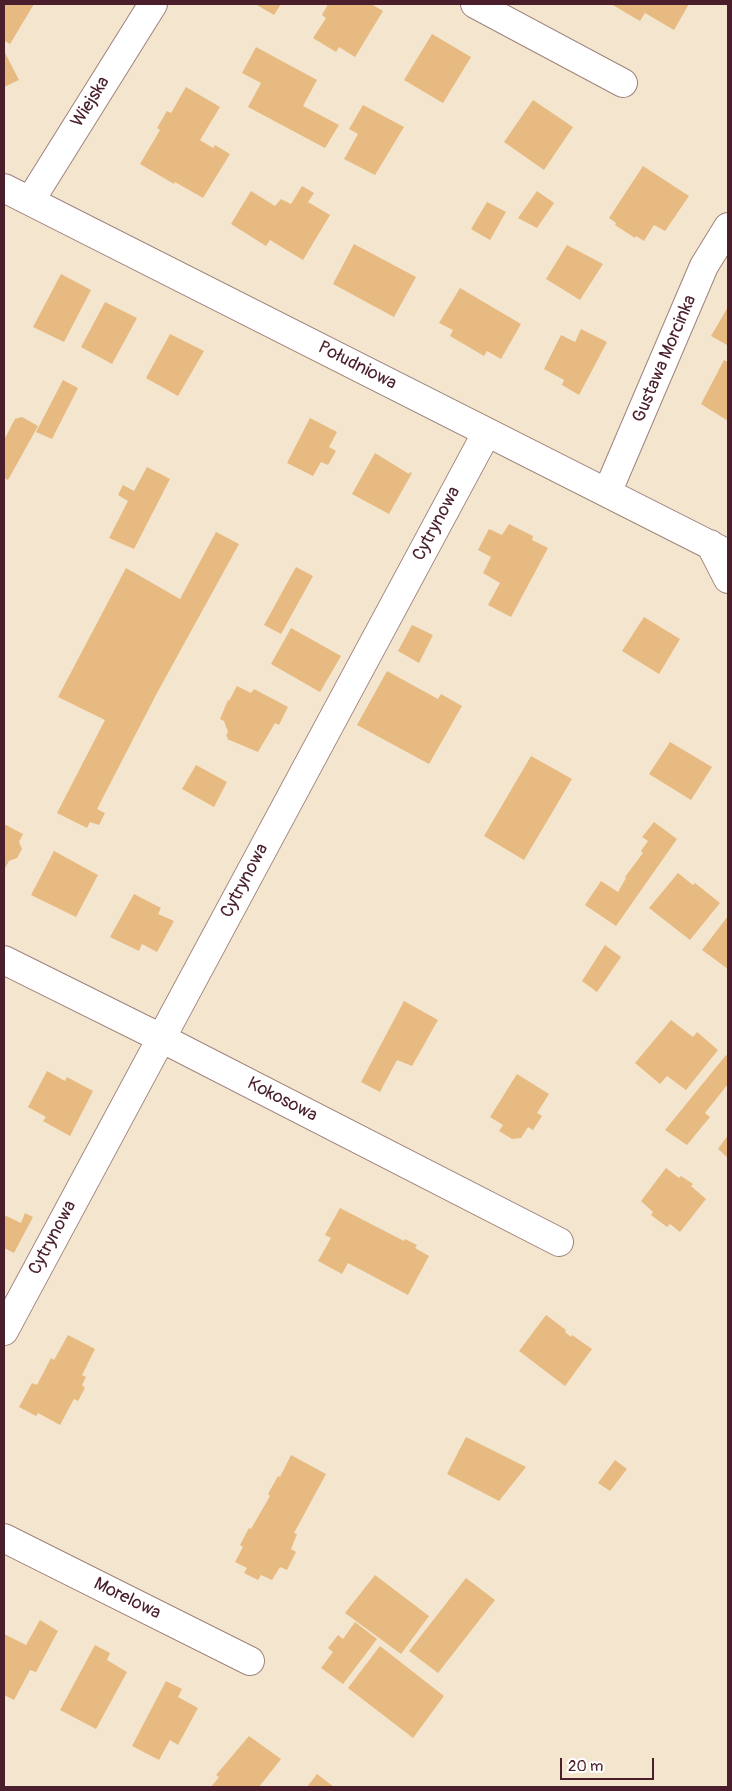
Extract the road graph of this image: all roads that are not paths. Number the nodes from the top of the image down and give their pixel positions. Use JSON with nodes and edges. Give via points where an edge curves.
{"nodes":[{"id":1,"x":153,"y":4,"type":"edge"},
{"id":2,"x":475,"y":4,"type":"edge"},
{"id":3,"x":623,"y":83,"type":"dead end"},
{"id":4,"x":4,"y":188,"type":"edge"},
{"id":5,"x":30,"y":201,"type":"junction"},
{"id":6,"x":728,"y":227,"type":"edge"},
{"id":7,"x":487,"y":432,"type":"junction"},
{"id":8,"x":608,"y":493,"type":"junction"},
{"id":9,"x":719,"y":549,"type":"edge"},
{"id":10,"x":728,"y":579,"type":"edge"},
{"id":11,"x":4,"y":960,"type":"edge"},
{"id":12,"x":161,"y":1038,"type":"junction"},
{"id":13,"x":558,"y":1242,"type":"dead end"},
{"id":14,"x":4,"y":1330,"type":"edge"},
{"id":15,"x":4,"y":1538,"type":"edge"},
{"id":16,"x":250,"y":1660,"type":"dead end"}],
"edges":[{"from":1,"to":5,"type":"street","name":"Wiejska"},
{"from":2,"to":3,"type":"street"},
{"from":4,"to":5,"type":"street","name":"Południowa"},
{"from":5,"to":7,"type":"street","name":"Południowa"},
{"from":6,"to":8,"type":"street","name":"Gustawa Morcinka","via":[[704,266]]},
{"from":7,"to":8,"type":"street","name":"Południowa"},
{"from":7,"to":12,"type":"street","name":"Cytrynowa"},
{"from":8,"to":9,"type":"street","name":"Południowa"},
{"from":9,"to":10,"type":"street","name":"Południowa"},
{"from":11,"to":12,"type":"street","name":"Kokosowa"},
{"from":12,"to":13,"type":"street","name":"Kokosowa"},
{"from":12,"to":14,"type":"street","name":"Cytrynowa"},
{"from":15,"to":16,"type":"street","name":"Morelowa"}]}
